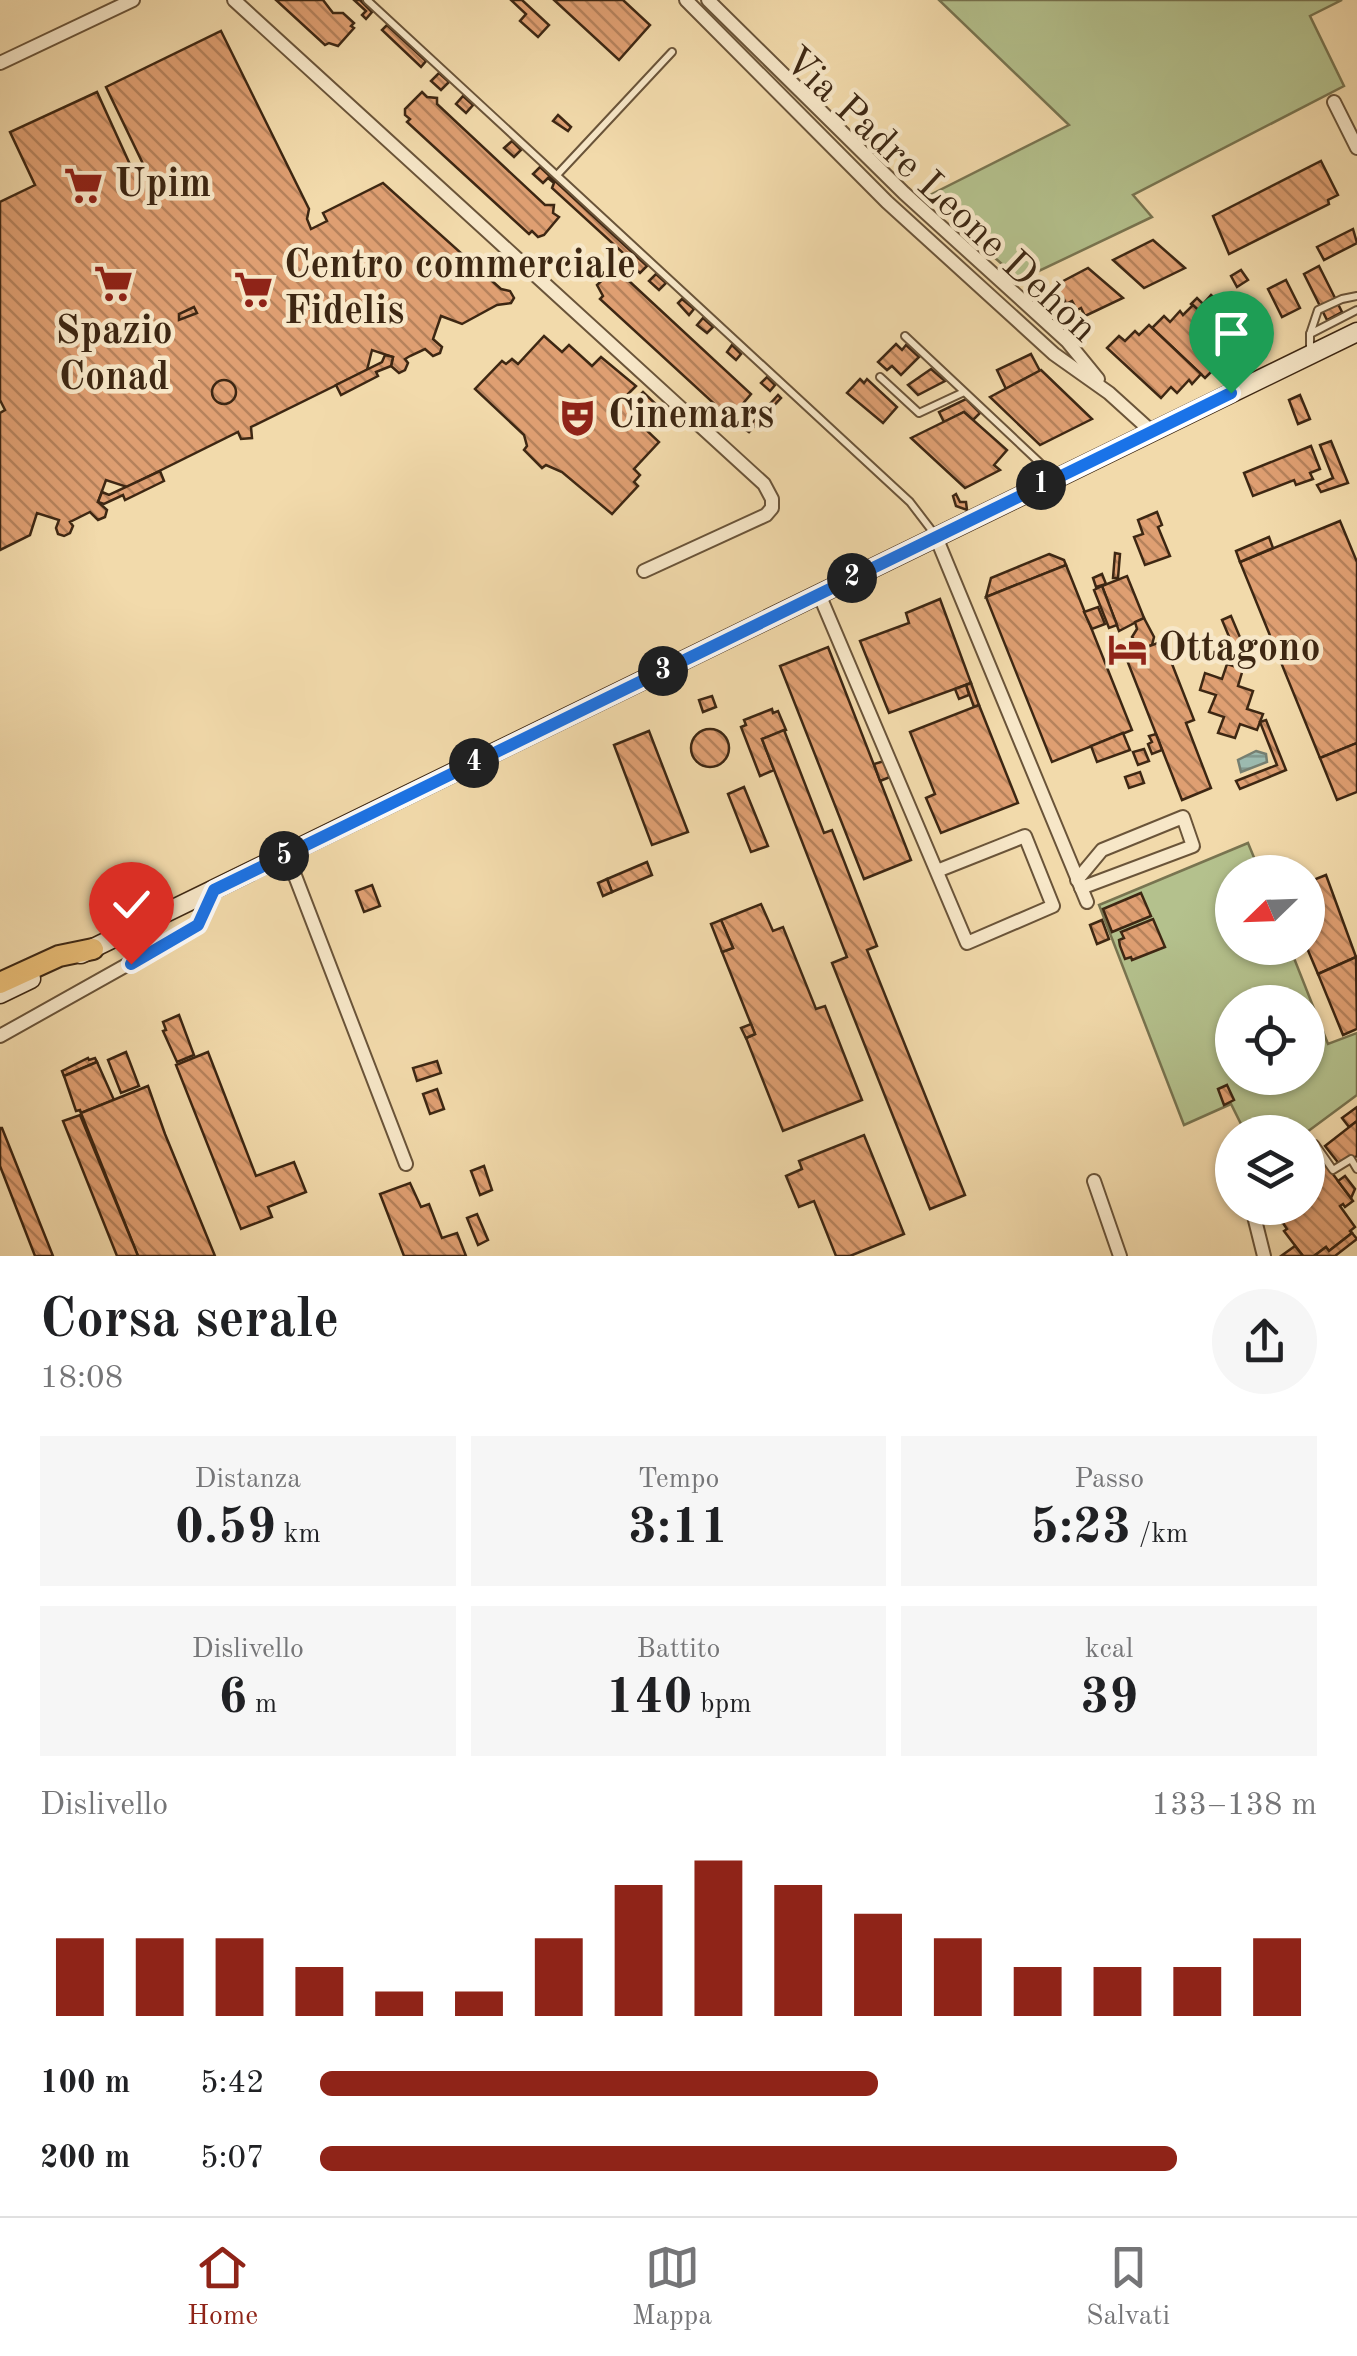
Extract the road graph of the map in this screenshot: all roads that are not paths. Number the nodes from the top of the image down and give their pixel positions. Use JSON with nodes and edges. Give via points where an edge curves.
{"nodes":[{"id":1,"x":133,"y":0,"type":"edge"},
{"id":2,"x":234,"y":0,"type":"edge"},
{"id":3,"x":368,"y":0,"type":"edge"},
{"id":4,"x":686,"y":0,"type":"edge"},
{"id":5,"x":708,"y":0,"type":"edge"},
{"id":6,"x":672,"y":52,"type":"dead end"},
{"id":7,"x":0,"y":63,"type":"edge"},
{"id":8,"x":1334,"y":102,"type":"dead end"},
{"id":9,"x":1357,"y":148,"type":"edge"},
{"id":10,"x":557,"y":176,"type":"junction"},
{"id":11,"x":1357,"y":296,"type":"edge"},
{"id":12,"x":1357,"y":310,"type":"edge"},
{"id":13,"x":1357,"y":332,"type":"edge"},
{"id":14,"x":1310,"y":334,"type":"junction"},
{"id":15,"x":904,"y":336,"type":"dead end"},
{"id":16,"x":1310,"y":354,"type":"junction"},
{"id":17,"x":880,"y":377,"type":"dead end"},
{"id":18,"x":964,"y":392,"type":"junction"},
{"id":19,"x":1109,"y":393,"type":"junction"},
{"id":20,"x":1152,"y":431,"type":"junction"},
{"id":21,"x":1056,"y":478,"type":"junction"},
{"id":22,"x":936,"y":537,"type":"junction"},
{"id":23,"x":644,"y":571,"type":"dead end"},
{"id":24,"x":819,"y":594,"type":"junction"},
{"id":25,"x":287,"y":855,"type":"junction"},
{"id":26,"x":937,"y":871,"type":"junction"},
{"id":27,"x":1079,"y":884,"type":"junction"},
{"id":28,"x":214,"y":890,"type":"junction"},
{"id":29,"x":1087,"y":902,"type":"dead end"},
{"id":30,"x":93,"y":948,"type":"junction"},
{"id":31,"x":0,"y":983,"type":"edge"},
{"id":32,"x":0,"y":994,"type":"edge"},
{"id":33,"x":0,"y":1036,"type":"edge"},
{"id":34,"x":1325,"y":1158,"type":"edge"},
{"id":35,"x":406,"y":1164,"type":"dead end"},
{"id":36,"x":1357,"y":1169,"type":"edge"},
{"id":37,"x":1094,"y":1182,"type":"dead end"},
{"id":38,"x":1256,"y":1225,"type":"edge"},
{"id":39,"x":1120,"y":1256,"type":"edge"},
{"id":40,"x":1264,"y":1256,"type":"edge"}],
"edges":[{"from":1,"to":7,"type":"street"},
{"from":2,"to":23,"type":"street","via":[[764,484],[772,499],[766,515]]},
{"from":3,"to":10,"type":"lane"},
{"from":4,"to":19,"type":"street","name":"Via Padre Leone Dehon","via":[[887,202],[1054,354]]},
{"from":5,"to":19,"type":"street","name":"Via Padre Leone Dehon","via":[[1067,341]]},
{"from":6,"to":10,"type":"lane"},
{"from":8,"to":9,"type":"street"},
{"from":10,"to":22,"type":"lane","via":[[910,502]]},
{"from":11,"to":14,"type":"lane","via":[[1318,310]]},
{"from":12,"to":14,"type":"lane"},
{"from":13,"to":16,"type":"main road"},
{"from":14,"to":16,"type":"lane"},
{"from":15,"to":18,"type":"lane"},
{"from":16,"to":20,"type":"main road"},
{"from":17,"to":18,"type":"lane","via":[[919,413]]},
{"from":18,"to":21,"type":"lane"},
{"from":19,"to":20,"type":"street","name":"Via Padre Leone Dehon"},
{"from":20,"to":21,"type":"main road"},
{"from":21,"to":22,"type":"main road"},
{"from":22,"to":24,"type":"main road"},
{"from":22,"to":27,"type":"street"},
{"from":24,"to":25,"type":"main road"},
{"from":24,"to":26,"type":"street"},
{"from":25,"to":28,"type":"main road"},
{"from":25,"to":35,"type":"street"},
{"from":26,"to":26,"type":"street","via":[[1025,836],[1054,906],[967,943]]},
{"from":27,"to":27,"type":"street","via":[[1193,846],[1182,817],[1102,850]]},
{"from":27,"to":29,"type":"street"},
{"from":28,"to":30,"type":"main road"},
{"from":28,"to":33,"type":"street","via":[[198,925]]},
{"from":30,"to":31,"type":"main road"},
{"from":30,"to":32,"type":"main road"},
{"from":34,"to":36,"type":"lane","via":[[1333,1170],[1351,1159]]},
{"from":37,"to":39,"type":"street"},
{"from":38,"to":40,"type":"street"}]}
